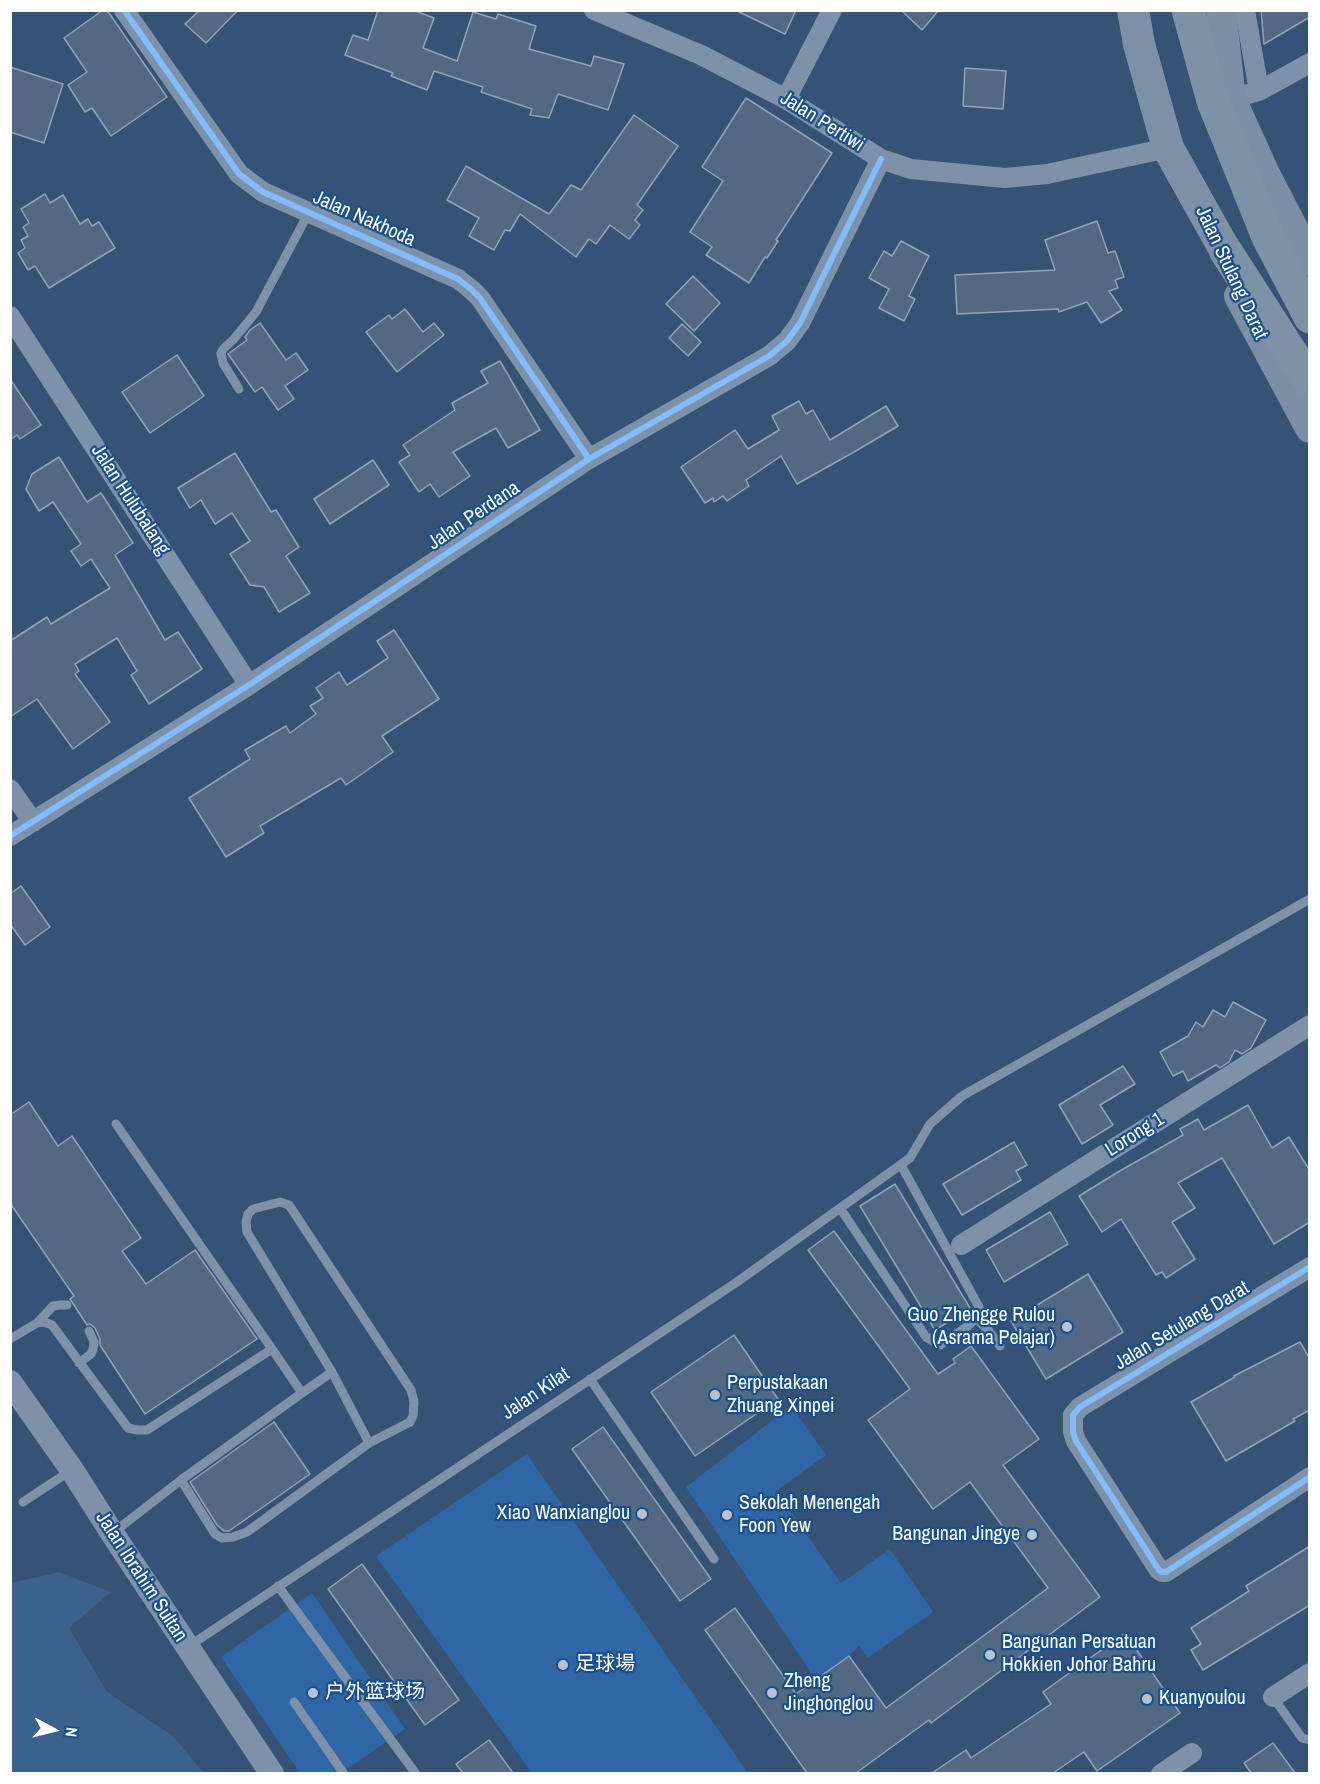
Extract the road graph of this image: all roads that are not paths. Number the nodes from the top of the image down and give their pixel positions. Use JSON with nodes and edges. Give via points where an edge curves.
{"nodes":[{"id":1,"x":124,"y":10,"type":"edge"},
{"id":2,"x":594,"y":10,"type":"edge"},
{"id":3,"x":832,"y":10,"type":"edge"},
{"id":4,"x":1133,"y":10,"type":"edge"},
{"id":5,"x":1188,"y":10,"type":"edge"},
{"id":6,"x":1221,"y":10,"type":"edge"},
{"id":7,"x":1245,"y":10,"type":"edge"},
{"id":8,"x":1310,"y":63,"type":"edge"},
{"id":9,"x":1245,"y":95,"type":"junction"},
{"id":10,"x":786,"y":99,"type":"junction"},
{"id":11,"x":1168,"y":148,"type":"junction"},
{"id":12,"x":881,"y":159,"type":"junction"},
{"id":13,"x":309,"y":212,"type":"junction"},
{"id":14,"x":1225,"y":250,"type":"junction"},
{"id":15,"x":1310,"y":261,"type":"edge"},
{"id":16,"x":10,"y":316,"type":"edge"},
{"id":17,"x":1310,"y":317,"type":"edge"},
{"id":18,"x":1310,"y":382,"type":"edge"},
{"id":19,"x":238,"y":389,"type":"dead end"},
{"id":20,"x":1310,"y":428,"type":"edge"},
{"id":21,"x":589,"y":459,"type":"junction"},
{"id":22,"x":249,"y":685,"type":"junction"},
{"id":23,"x":10,"y":789,"type":"edge"},
{"id":24,"x":33,"y":822,"type":"junction"},
{"id":25,"x":10,"y":836,"type":"edge"},
{"id":26,"x":1310,"y":899,"type":"edge"},
{"id":27,"x":1310,"y":1025,"type":"edge"},
{"id":28,"x":116,"y":1124,"type":"dead end"},
{"id":29,"x":901,"y":1165,"type":"junction"},
{"id":30,"x":840,"y":1208,"type":"junction"},
{"id":31,"x":961,"y":1245,"type":"dead end"},
{"id":32,"x":1310,"y":1267,"type":"edge"},
{"id":33,"x":67,"y":1305,"type":"dead end"},
{"id":34,"x":976,"y":1318,"type":"junction"},
{"id":35,"x":37,"y":1323,"type":"junction"},
{"id":36,"x":89,"y":1331,"type":"dead end"},
{"id":37,"x":10,"y":1339,"type":"edge"},
{"id":38,"x":999,"y":1346,"type":"dead end"},
{"id":39,"x":272,"y":1349,"type":"junction"},
{"id":40,"x":79,"y":1363,"type":"junction"},
{"id":41,"x":332,"y":1372,"type":"junction"},
{"id":42,"x":590,"y":1379,"type":"junction"},
{"id":43,"x":10,"y":1382,"type":"edge"},
{"id":44,"x":302,"y":1393,"type":"junction"},
{"id":45,"x":369,"y":1443,"type":"junction"},
{"id":46,"x":72,"y":1470,"type":"junction"},
{"id":47,"x":1310,"y":1477,"type":"edge"},
{"id":48,"x":181,"y":1480,"type":"junction"},
{"id":49,"x":23,"y":1502,"type":"dead end"},
{"id":50,"x":112,"y":1533,"type":"junction"},
{"id":51,"x":714,"y":1559,"type":"dead end"},
{"id":52,"x":278,"y":1586,"type":"junction"},
{"id":53,"x":187,"y":1648,"type":"junction"},
{"id":54,"x":1310,"y":1673,"type":"edge"},
{"id":55,"x":1273,"y":1697,"type":"joint"},
{"id":56,"x":294,"y":1702,"type":"dead end"},
{"id":57,"x":1310,"y":1740,"type":"edge"},
{"id":58,"x":1192,"y":1753,"type":"dead end"},
{"id":59,"x":272,"y":1773,"type":"edge"},
{"id":60,"x":343,"y":1773,"type":"edge"},
{"id":61,"x":416,"y":1773,"type":"edge"},
{"id":62,"x":1161,"y":1773,"type":"edge"}],
"edges":[{"from":1,"to":13,"type":"street","name":"Jalan Nakhoda","via":[[239,174],[263,192]]},
{"from":2,"to":10,"type":"street","name":"Jalan Pertiwi","via":[[701,55]]},
{"from":3,"to":10,"type":"street"},
{"from":4,"to":11,"type":"highway","name":"Jalan Stulang Darat"},
{"from":5,"to":17,"type":"highway","via":[[1213,101],[1268,237]]},
{"from":6,"to":9,"type":"main road"},
{"from":7,"to":9,"type":"street"},
{"from":8,"to":9,"type":"street"},
{"from":9,"to":15,"type":"main road","via":[[1265,174]]},
{"from":10,"to":12,"type":"street","name":"Jalan Pertiwi"},
{"from":11,"to":12,"type":"street","name":"Jalan Pertiwi","via":[[1047,174],[1005,178],[911,169]]},
{"from":11,"to":14,"type":"highway","name":"Jalan Stulang Darat"},
{"from":12,"to":21,"type":"street","name":"Jalan Perdana","via":[[800,323],[787,341],[769,356]]},
{"from":13,"to":19,"type":"lane","via":[[256,312],[221,353]]},
{"from":13,"to":21,"type":"street","name":"Jalan Nakhoda","via":[[458,279],[472,290]]},
{"from":14,"to":18,"type":"highway"},
{"from":14,"to":20,"type":"main road","name":"Jalan Stulang Darat","via":[[1237,292]]},
{"from":16,"to":22,"type":"street","name":"Jalan Hulubalang"},
{"from":21,"to":22,"type":"street","name":"Jalan Perdana"},
{"from":22,"to":24,"type":"street","name":"Jalan Perdana"},
{"from":23,"to":24,"type":"street"},
{"from":24,"to":25,"type":"street","name":"Jalan Perdana"},
{"from":26,"to":29,"type":"lane","name":"Jalan Kilat","via":[[962,1096],[930,1124]]},
{"from":27,"to":31,"type":"street","name":"Lorong 1"},
{"from":28,"to":39,"type":"lane"},
{"from":29,"to":30,"type":"lane","name":"Jalan Kilat"},
{"from":29,"to":34,"type":"lane","via":[[979,1307]]},
{"from":30,"to":34,"type":"lane","via":[[926,1337],[940,1345]]},
{"from":30,"to":42,"type":"lane","name":"Jalan Kilat"},
{"from":32,"to":47,"type":"street","name":"Jalan Setulang Darat","via":[[1080,1407],[1073,1415],[1076,1440],[1162,1572]]},
{"from":33,"to":35,"type":"lane","via":[[53,1306]]},
{"from":34,"to":38,"type":"lane"},
{"from":35,"to":37,"type":"lane"},
{"from":35,"to":40,"type":"lane","via":[[52,1325]]},
{"from":36,"to":40,"type":"lane","via":[[93,1349]]},
{"from":39,"to":40,"type":"lane","via":[[147,1430],[128,1428]]},
{"from":39,"to":44,"type":"lane"},
{"from":41,"to":44,"type":"lane"},
{"from":41,"to":45,"type":"lane"},
{"from":41,"to":45,"type":"lane","via":[[248,1232],[246,1222],[253,1209],[280,1202],[290,1205],[411,1390],[414,1402],[410,1422]]},
{"from":42,"to":51,"type":"lane"},
{"from":42,"to":52,"type":"lane","name":"Jalan Kilat"},
{"from":43,"to":46,"type":"street","name":"Jalan Ibrahim Sultan"},
{"from":44,"to":48,"type":"lane"},
{"from":45,"to":48,"type":"lane","via":[[247,1532],[233,1537],[215,1534]]},
{"from":46,"to":49,"type":"lane"},
{"from":46,"to":50,"type":"street","name":"Jalan Ibrahim Sultan"},
{"from":48,"to":50,"type":"lane"},
{"from":50,"to":53,"type":"street","name":"Jalan Ibrahim Sultan"},
{"from":52,"to":53,"type":"lane","name":"Jalan Kilat"},
{"from":52,"to":61,"type":"lane"},
{"from":53,"to":59,"type":"street","name":"Jalan Ibrahim Sultan"},
{"from":54,"to":55,"type":"street"},
{"from":55,"to":57,"type":"lane","via":[[1302,1738]]},
{"from":56,"to":60,"type":"lane"},
{"from":58,"to":62,"type":"street"}]}
